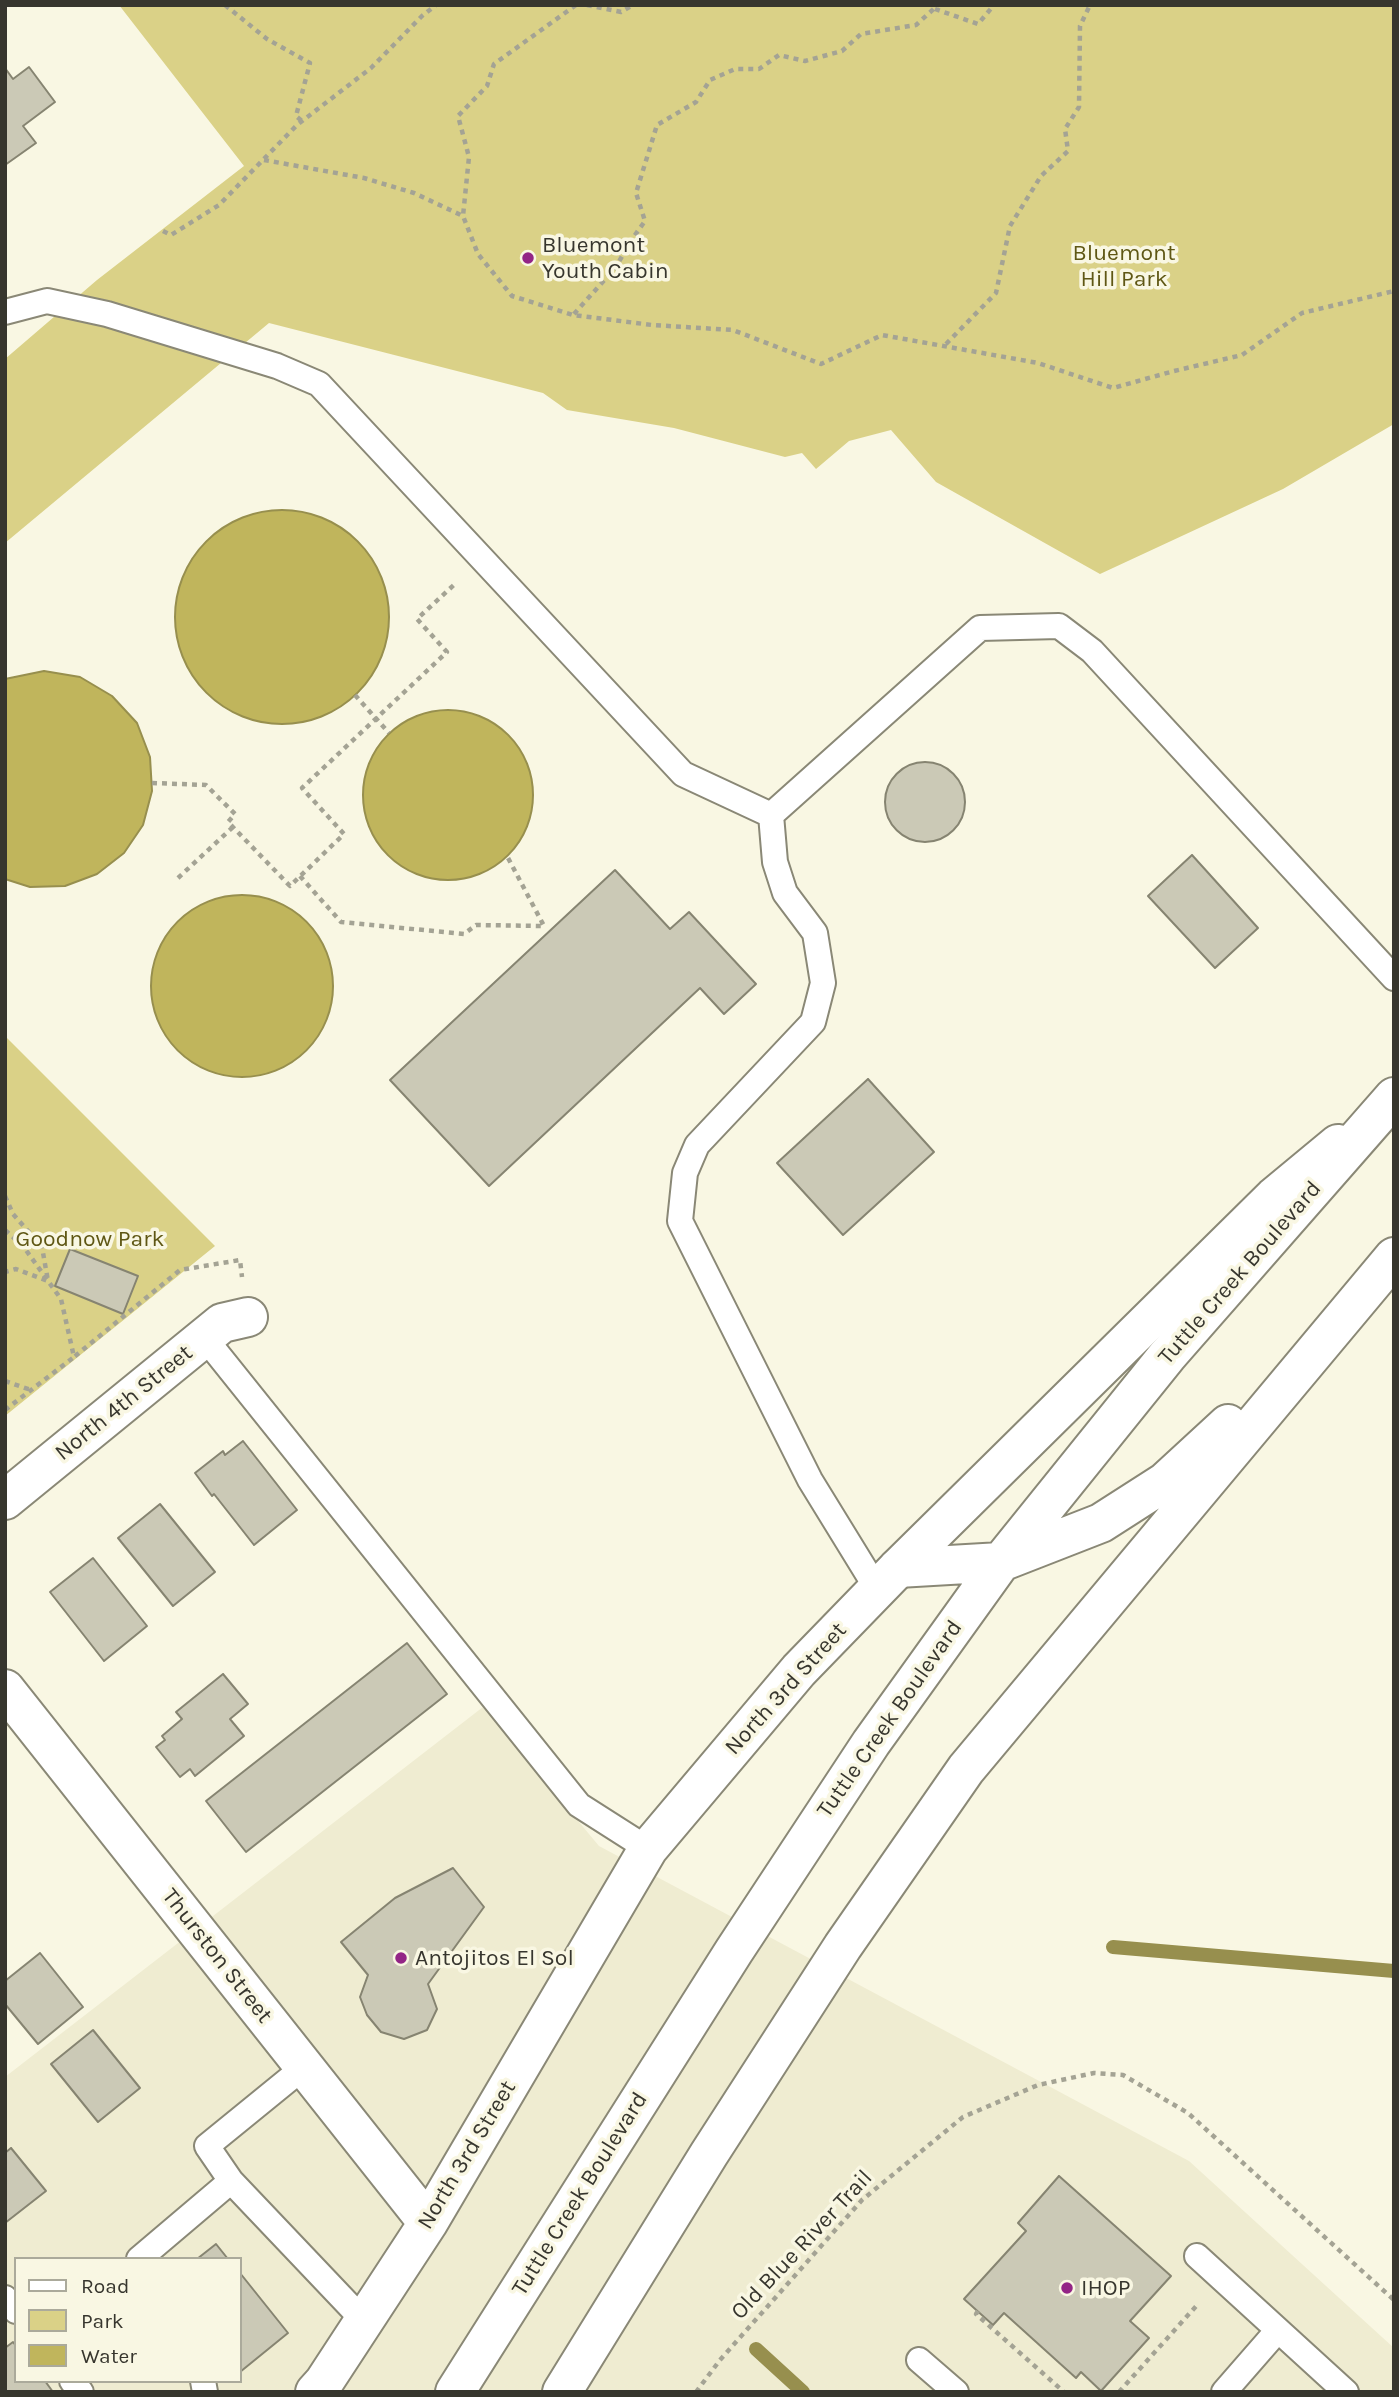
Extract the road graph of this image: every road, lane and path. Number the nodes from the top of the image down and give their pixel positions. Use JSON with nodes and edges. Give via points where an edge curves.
{"nodes":[{"id":1,"x":225,"y":5,"type":"edge"},
{"id":2,"x":436,"y":5,"type":"edge"},
{"id":3,"x":576,"y":5,"type":"edge"},
{"id":4,"x":587,"y":5,"type":"edge"},
{"id":5,"x":633,"y":5,"type":"edge"},
{"id":6,"x":994,"y":5,"type":"edge"},
{"id":7,"x":1090,"y":5,"type":"edge"},
{"id":8,"x":936,"y":7,"type":"edge"},
{"id":9,"x":302,"y":121,"type":"junction"},
{"id":10,"x":264,"y":160,"type":"junction"},
{"id":11,"x":463,"y":216,"type":"junction"},
{"id":12,"x":163,"y":231,"type":"dead end"},
{"id":13,"x":1394,"y":291,"type":"edge"},
{"id":14,"x":5,"y":312,"type":"edge"},
{"id":15,"x":573,"y":315,"type":"junction"},
{"id":16,"x":946,"y":345,"type":"junction"},
{"id":17,"x":482,"y":559,"type":"junction"},
{"id":18,"x":355,"y":695,"type":"dead end"},
{"id":19,"x":377,"y":718,"type":"junction"},
{"id":20,"x":389,"y":733,"type":"dead end"},
{"id":21,"x":152,"y":783,"type":"dead end"},
{"id":22,"x":771,"y":815,"type":"junction"},
{"id":23,"x":233,"y":827,"type":"junction"},
{"id":24,"x":507,"y":856,"type":"dead end"},
{"id":25,"x":300,"y":876,"type":"junction"},
{"id":26,"x":178,"y":878,"type":"dead end"},
{"id":27,"x":1394,"y":978,"type":"edge"},
{"id":28,"x":1393,"y":1098,"type":"edge"},
{"id":29,"x":5,"y":1196,"type":"edge"},
{"id":30,"x":5,"y":1230,"type":"edge"},
{"id":31,"x":1394,"y":1257,"type":"edge"},
{"id":32,"x":5,"y":1272,"type":"edge"},
{"id":33,"x":48,"y":1281,"type":"junction"},
{"id":34,"x":248,"y":1317,"type":"joint"},
{"id":35,"x":204,"y":1337,"type":"junction"},
{"id":36,"x":1312,"y":1355,"type":"junction"},
{"id":37,"x":74,"y":1357,"type":"junction"},
{"id":38,"x":5,"y":1381,"type":"edge"},
{"id":39,"x":32,"y":1390,"type":"junction"},
{"id":40,"x":5,"y":1410,"type":"edge"},
{"id":41,"x":5,"y":1500,"type":"edge"},
{"id":42,"x":1001,"y":1562,"type":"junction"},
{"id":43,"x":887,"y":1578,"type":"junction"},
{"id":44,"x":5,"y":1689,"type":"edge"},
{"id":45,"x":648,"y":1849,"type":"junction"},
{"id":46,"x":304,"y":2067,"type":"junction"},
{"id":47,"x":232,"y":2181,"type":"junction"},
{"id":48,"x":428,"y":2223,"type":"junction"},
{"id":49,"x":1197,"y":2256,"type":"dead end"},
{"id":50,"x":141,"y":2257,"type":"edge"},
{"id":51,"x":1205,"y":2297,"type":"dead end"},
{"id":52,"x":1394,"y":2300,"type":"edge"},
{"id":53,"x":978,"y":2311,"type":"dead end"},
{"id":54,"x":364,"y":2321,"type":"junction"},
{"id":55,"x":1278,"y":2330,"type":"junction"},
{"id":56,"x":919,"y":2360,"type":"dead end"},
{"id":57,"x":315,"y":2392,"type":"edge"},
{"id":58,"x":455,"y":2392,"type":"edge"},
{"id":59,"x":562,"y":2392,"type":"edge"},
{"id":60,"x":696,"y":2392,"type":"edge"},
{"id":61,"x":956,"y":2392,"type":"edge"},
{"id":62,"x":1064,"y":2392,"type":"edge"},
{"id":63,"x":1119,"y":2392,"type":"edge"},
{"id":64,"x":1224,"y":2392,"type":"edge"},
{"id":65,"x":1346,"y":2392,"type":"edge"}],
"edges":[{"from":1,"to":9,"type":"path","via":[[267,39],[310,63],[296,116]]},
{"from":2,"to":9,"type":"path","via":[[371,68]]},
{"from":3,"to":11,"type":"path","via":[[494,64],[487,86],[458,116],[469,156]]},
{"from":4,"to":5,"type":"path","via":[[621,12]]},
{"from":6,"to":8,"type":"path","via":[[978,24]]},
{"from":7,"to":16,"type":"path","via":[[1080,26],[1079,107],[1065,129],[1068,151],[1041,176],[1010,226],[996,293]]},
{"from":8,"to":15,"type":"path","via":[[916,25],[861,34],[842,51],[805,61],[779,55],[759,69],[736,69],[710,80],[696,102],[657,125],[636,193],[645,221],[616,267]]},
{"from":9,"to":10,"type":"path"},
{"from":10,"to":11,"type":"path","via":[[364,178],[414,193]]},
{"from":10,"to":12,"type":"path","via":[[219,205],[171,235]]},
{"from":11,"to":15,"type":"path","via":[[478,254],[512,296]]},
{"from":13,"to":16,"type":"path","via":[[1302,313],[1242,355],[1113,388],[1038,363]]},
{"from":14,"to":17,"type":"lane","via":[[47,301],[107,314],[277,366],[318,384]]},
{"from":15,"to":16,"type":"path","via":[[733,330],[821,364],[882,335]]},
{"from":17,"to":19,"type":"path","via":[[417,619],[447,652]]},
{"from":17,"to":22,"type":"lane","via":[[683,774]]},
{"from":18,"to":19,"type":"path"},
{"from":19,"to":20,"type":"path"},
{"from":19,"to":25,"type":"path","via":[[302,788],[344,834]]},
{"from":21,"to":23,"type":"path","via":[[206,785],[235,814],[228,822]]},
{"from":22,"to":27,"type":"lane","via":[[980,628],[1059,626],[1092,651]]},
{"from":22,"to":43,"type":"lane","via":[[775,862],[785,893],[815,933],[823,983],[813,1022],[697,1145],[685,1173],[680,1221],[810,1480]]},
{"from":23,"to":25,"type":"path","via":[[289,886]]},
{"from":23,"to":26,"type":"path"},
{"from":24,"to":25,"type":"path","via":[[544,926],[476,926],[464,934],[341,922]]},
{"from":28,"to":42,"type":"main road","name":"Tuttle Creek Boulevard","via":[[1167,1356]]},
{"from":28,"to":43,"type":"main road","name":"North 3rd Street","via":[[1274,1198]]},
{"from":29,"to":33,"type":"path","via":[[13,1214],[42,1247]]},
{"from":30,"to":33,"type":"path"},
{"from":31,"to":36,"type":"main road"},
{"from":32,"to":33,"type":"path","via":[[16,1269]]},
{"from":33,"to":37,"type":"path","via":[[61,1299]]},
{"from":34,"to":35,"type":"main road","name":"North 4th Street","via":[[222,1323]]},
{"from":34,"to":37,"type":"path","via":[[240,1260],[180,1270]]},
{"from":35,"to":41,"type":"main road","name":"North 4th Street"},
{"from":35,"to":45,"type":"lane","via":[[579,1805]]},
{"from":36,"to":42,"type":"main road","via":[[1250,1403],[1165,1482],[1101,1523]]},
{"from":36,"to":59,"type":"main road","via":[[965,1769],[843,1945]]},
{"from":37,"to":39,"type":"path"},
{"from":38,"to":39,"type":"path"},
{"from":39,"to":40,"type":"path"},
{"from":42,"to":43,"type":"main road"},
{"from":42,"to":58,"type":"main road","name":"Tuttle Creek Boulevard","via":[[871,1743],[741,1939]]},
{"from":43,"to":45,"type":"main road","name":"North 3rd Street","via":[[799,1670]]},
{"from":44,"to":46,"type":"main road","name":"Thurston Street"},
{"from":45,"to":48,"type":"main road","name":"North 3rd Street"},
{"from":46,"to":47,"type":"lane","via":[[207,2146]]},
{"from":46,"to":48,"type":"main road","name":"Thurston Street"},
{"from":47,"to":50,"type":"lane"},
{"from":47,"to":54,"type":"lane"},
{"from":48,"to":54,"type":"main road","name":"North 3rd Street"},
{"from":49,"to":55,"type":"lane"},
{"from":51,"to":63,"type":"path"},
{"from":52,"to":60,"type":"path","name":"Old Blue River Trail","via":[[1188,2113],[1123,2075],[1094,2073],[1038,2085],[963,2117],[862,2200]]},
{"from":53,"to":62,"type":"path","via":[[976,2314]]},
{"from":54,"to":57,"type":"main road","name":"North 3rd Street"},
{"from":55,"to":64,"type":"lane"},
{"from":55,"to":65,"type":"lane"},
{"from":56,"to":61,"type":"lane"}]}
